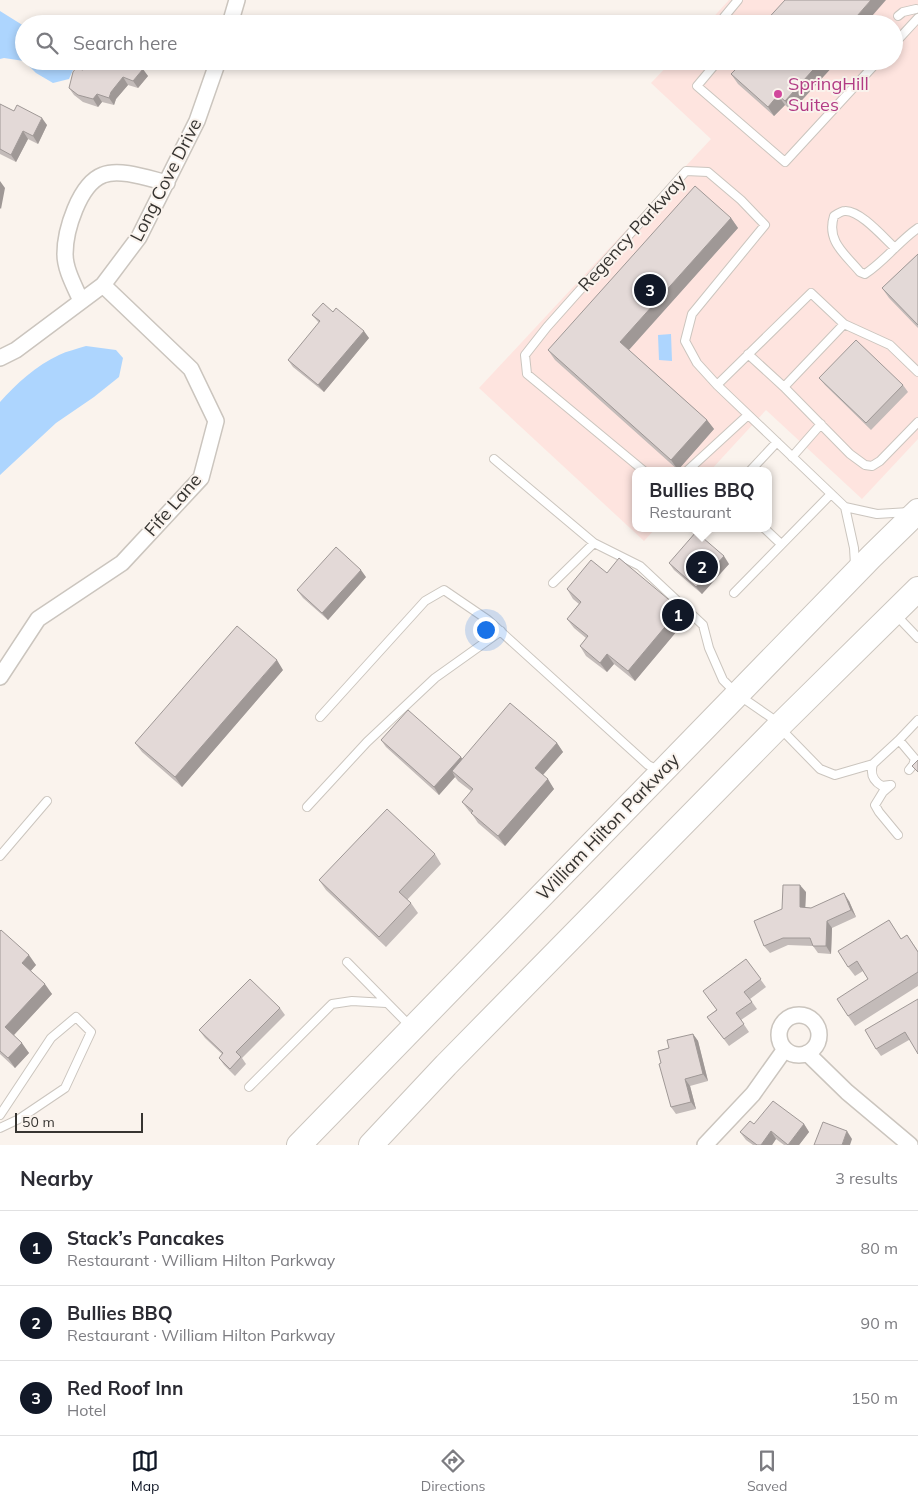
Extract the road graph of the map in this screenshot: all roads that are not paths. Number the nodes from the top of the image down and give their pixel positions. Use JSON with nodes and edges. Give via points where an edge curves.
{"nodes":[{"id":1,"x":237,"y":0,"type":"edge"},
{"id":2,"x":738,"y":0,"type":"edge"},
{"id":3,"x":917,"y":9,"type":"edge"},
{"id":4,"x":233,"y":15,"type":"edge"},
{"id":5,"x":726,"y":15,"type":"edge"},
{"id":6,"x":899,"y":15,"type":"edge"},
{"id":7,"x":918,"y":18,"type":"edge"},
{"id":8,"x":903,"y":34,"type":"edge"},
{"id":9,"x":215,"y":70,"type":"edge"},
{"id":10,"x":710,"y":70,"type":"edge"},
{"id":11,"x":870,"y":70,"type":"edge"},
{"id":12,"x":167,"y":184,"type":"junction"},
{"id":13,"x":918,"y":228,"type":"edge"},
{"id":14,"x":895,"y":248,"type":"junction"},
{"id":15,"x":102,"y":285,"type":"junction"},
{"id":16,"x":81,"y":301,"type":"junction"},
{"id":17,"x":844,"y":324,"type":"junction"},
{"id":18,"x":748,"y":354,"type":"junction"},
{"id":19,"x":0,"y":358,"type":"edge"},
{"id":20,"x":918,"y":372,"type":"edge"},
{"id":21,"x":716,"y":385,"type":"junction"},
{"id":22,"x":784,"y":387,"type":"junction"},
{"id":23,"x":748,"y":415,"type":"junction"},
{"id":24,"x":918,"y":422,"type":"edge"},
{"id":25,"x":821,"y":424,"type":"junction"},
{"id":26,"x":777,"y":442,"type":"junction"},
{"id":27,"x":792,"y":457,"type":"junction"},
{"id":28,"x":494,"y":459,"type":"dead end"},
{"id":29,"x":639,"y":467,"type":"edge"},
{"id":30,"x":691,"y":467,"type":"edge"},
{"id":31,"x":754,"y":467,"type":"edge"},
{"id":32,"x":831,"y":494,"type":"junction"},
{"id":33,"x":845,"y":507,"type":"junction"},
{"id":34,"x":918,"y":511,"type":"edge"},
{"id":35,"x":768,"y":532,"type":"edge"},
{"id":36,"x":594,"y":543,"type":"junction"},
{"id":37,"x":782,"y":544,"type":"junction"},
{"id":38,"x":854,"y":573,"type":"junction"},
{"id":39,"x":553,"y":583,"type":"dead end"},
{"id":40,"x":918,"y":589,"type":"edge"},
{"id":41,"x":734,"y":593,"type":"dead end"},
{"id":42,"x":894,"y":614,"type":"junction"},
{"id":43,"x":501,"y":631,"type":"junction"},
{"id":44,"x":918,"y":638,"type":"edge"},
{"id":45,"x":0,"y":677,"type":"edge"},
{"id":46,"x":737,"y":694,"type":"junction"},
{"id":47,"x":320,"y":717,"type":"dead end"},
{"id":48,"x":918,"y":720,"type":"edge"},
{"id":49,"x":779,"y":726,"type":"junction"},
{"id":50,"x":900,"y":740,"type":"junction"},
{"id":51,"x":874,"y":764,"type":"junction"},
{"id":52,"x":909,"y":770,"type":"dead end"},
{"id":53,"x":662,"y":772,"type":"junction"},
{"id":54,"x":47,"y":802,"type":"dead end"},
{"id":55,"x":307,"y":807,"type":"dead end"},
{"id":56,"x":898,"y":835,"type":"dead end"},
{"id":57,"x":0,"y":856,"type":"edge"},
{"id":58,"x":347,"y":962,"type":"dead end"},
{"id":59,"x":386,"y":1003,"type":"junction"},
{"id":60,"x":412,"y":1029,"type":"junction"},
{"id":61,"x":785,"y":1049,"type":"junction"},
{"id":62,"x":807,"y":1053,"type":"junction"},
{"id":63,"x":249,"y":1087,"type":"dead end"},
{"id":64,"x":0,"y":1115,"type":"edge"},
{"id":65,"x":0,"y":1128,"type":"edge"},
{"id":66,"x":299,"y":1145,"type":"edge"},
{"id":67,"x":371,"y":1145,"type":"edge"},
{"id":68,"x":705,"y":1145,"type":"edge"},
{"id":69,"x":910,"y":1145,"type":"edge"}],
"edges":[{"from":1,"to":4,"type":"street"},
{"from":2,"to":5,"type":"lane"},
{"from":3,"to":6,"type":"lane"},
{"from":7,"to":8,"type":"lane"},
{"from":9,"to":12,"type":"street","name":"Long Cove Drive","via":[[197,121]]},
{"from":10,"to":11,"type":"lane","via":[[697,86],[785,162]]},
{"from":12,"to":15,"type":"street","name":"Long Cove Drive","via":[[140,237]]},
{"from":12,"to":16,"type":"street","via":[[142,176],[103,175],[91,184],[76,204],[65,255]]},
{"from":13,"to":14,"type":"lane"},
{"from":14,"to":14,"type":"lane","via":[[865,274],[860,272],[832,239],[834,216],[844,211],[854,212]]},
{"from":15,"to":16,"type":"street","name":"Long Cove Drive"},
{"from":15,"to":45,"type":"street","name":"Fife Lane","via":[[191,369],[216,421],[209,450],[201,478],[195,485],[122,563],[38,619]]},
{"from":16,"to":19,"type":"street","name":"Long Cove Drive","via":[[16,350]]},
{"from":17,"to":18,"type":"lane","via":[[811,293]]},
{"from":17,"to":20,"type":"lane","via":[[890,345]]},
{"from":17,"to":22,"type":"lane"},
{"from":18,"to":21,"type":"lane"},
{"from":18,"to":22,"type":"lane"},
{"from":21,"to":23,"type":"lane","name":"Regency Parkway"},
{"from":21,"to":29,"type":"lane","name":"Regency Parkway","via":[[697,363],[685,341],[692,314],[765,225],[708,172],[686,171],[547,326],[525,355],[527,374]]},
{"from":22,"to":25,"type":"lane"},
{"from":23,"to":26,"type":"lane","name":"Regency Parkway"},
{"from":23,"to":30,"type":"lane"},
{"from":24,"to":25,"type":"lane","via":[[872,466],[850,454]]},
{"from":25,"to":27,"type":"lane"},
{"from":26,"to":27,"type":"lane","name":"Regency Parkway"},
{"from":26,"to":31,"type":"lane"},
{"from":27,"to":32,"type":"lane","name":"Regency Parkway"},
{"from":28,"to":36,"type":"lane"},
{"from":32,"to":33,"type":"lane","name":"Regency Parkway"},
{"from":32,"to":37,"type":"lane"},
{"from":33,"to":34,"type":"lane","via":[[878,514]]},
{"from":33,"to":38,"type":"lane","via":[[854,548]]},
{"from":34,"to":38,"type":"highway","name":"William Hilton Parkway"},
{"from":35,"to":37,"type":"lane"},
{"from":36,"to":39,"type":"lane"},
{"from":36,"to":46,"type":"lane","via":[[640,566],[703,625],[723,680]]},
{"from":37,"to":41,"type":"lane"},
{"from":38,"to":46,"type":"highway","name":"William Hilton Parkway"},
{"from":40,"to":42,"type":"highway"},
{"from":42,"to":44,"type":"lane"},
{"from":42,"to":49,"type":"highway"},
{"from":43,"to":47,"type":"lane","via":[[444,590],[425,601]]},
{"from":43,"to":53,"type":"lane","via":[[648,765]]},
{"from":43,"to":55,"type":"lane","via":[[435,678],[366,742]]},
{"from":46,"to":49,"type":"lane"},
{"from":46,"to":53,"type":"highway","name":"William Hilton Parkway"},
{"from":48,"to":50,"type":"lane"},
{"from":49,"to":51,"type":"lane","via":[[820,769],[835,774]]},
{"from":49,"to":67,"type":"highway"},
{"from":50,"to":51,"type":"lane"},
{"from":50,"to":52,"type":"lane","via":[[915,759]]},
{"from":51,"to":56,"type":"lane","via":[[871,771],[875,782],[882,786],[892,785],[875,805]]},
{"from":53,"to":60,"type":"highway","name":"William Hilton Parkway"},
{"from":54,"to":57,"type":"lane"},
{"from":58,"to":59,"type":"lane"},
{"from":59,"to":60,"type":"lane"},
{"from":59,"to":63,"type":"lane","via":[[352,1001],[332,1004]]},
{"from":60,"to":66,"type":"highway","name":"William Hilton Parkway"},
{"from":61,"to":62,"type":"street","via":[[792,1054]]},
{"from":61,"to":62,"type":"street","via":[[780,1043],[780,1027],[791,1017],[807,1016],[818,1027],[819,1035],[818,1042]]},
{"from":61,"to":68,"type":"street","via":[[753,1094]]},
{"from":62,"to":69,"type":"street"},
{"from":64,"to":65,"type":"lane","via":[[51,1038],[76,1017],[91,1032],[65,1088]]}]}
